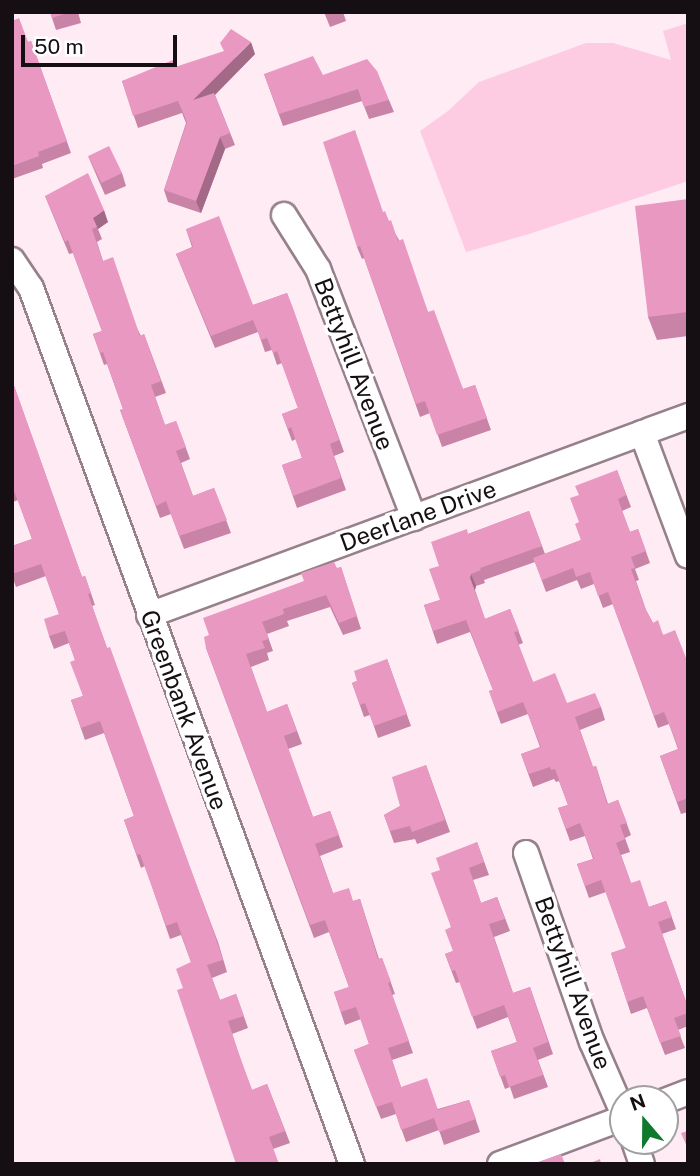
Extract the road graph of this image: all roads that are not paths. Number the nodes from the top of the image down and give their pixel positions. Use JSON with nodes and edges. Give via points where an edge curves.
{"nodes":[{"id":1,"x":284,"y":215,"type":"dead end"},
{"id":2,"x":12,"y":260,"type":"edge"},
{"id":3,"x":688,"y":416,"type":"edge"},
{"id":4,"x":642,"y":433,"type":"junction"},
{"id":5,"x":414,"y":518,"type":"junction"},
{"id":6,"x":688,"y":556,"type":"edge"},
{"id":7,"x":149,"y":615,"type":"junction"},
{"id":8,"x":526,"y":853,"type":"dead end"},
{"id":9,"x":611,"y":1085,"type":"edge"},
{"id":10,"x":609,"y":1123,"type":"edge"},
{"id":11,"x":352,"y":1164,"type":"edge"},
{"id":12,"x":500,"y":1164,"type":"edge"}],
"edges":[{"from":1,"to":5,"type":"street","name":"Bettyhill Avenue","via":[[318,269]]},
{"from":2,"to":7,"type":"street","name":"Greenbank Avenue","via":[[31,288]]},
{"from":3,"to":4,"type":"street","name":"Deerlane Drive"},
{"from":4,"to":5,"type":"street","name":"Deerlane Drive"},
{"from":4,"to":6,"type":"street"},
{"from":5,"to":7,"type":"street","name":"Deerlane Drive"},
{"from":7,"to":11,"type":"street","name":"Greenbank Avenue"},
{"from":8,"to":9,"type":"street","name":"Bettyhill Avenue"},
{"from":10,"to":12,"type":"street"}]}
